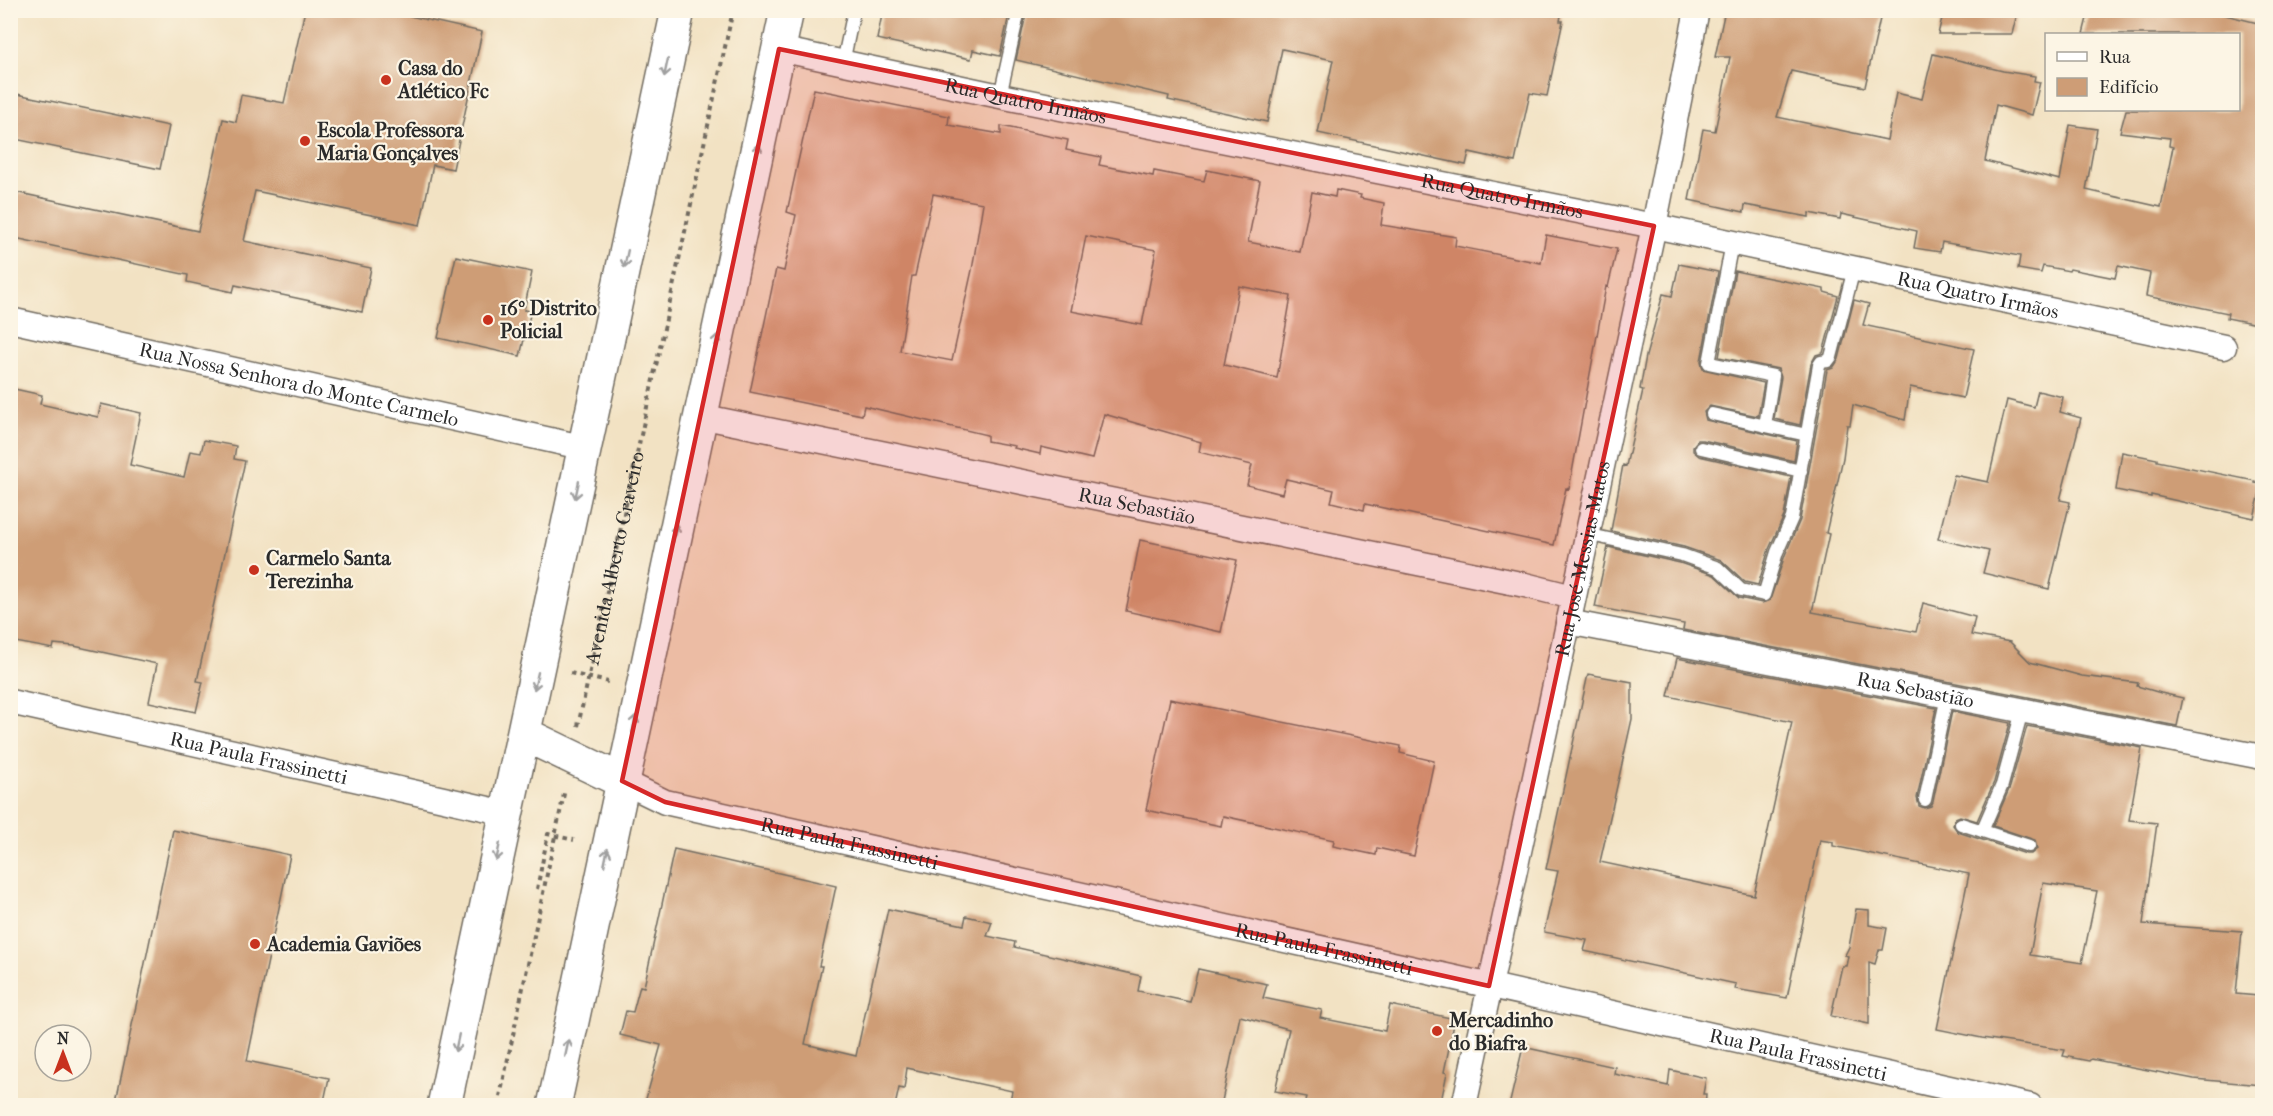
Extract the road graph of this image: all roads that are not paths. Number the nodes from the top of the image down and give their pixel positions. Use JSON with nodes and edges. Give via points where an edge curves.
{"nodes":[{"id":1,"x":678,"y":10,"type":"edge"},
{"id":2,"x":787,"y":10,"type":"edge"},
{"id":3,"x":854,"y":10,"type":"edge"},
{"id":4,"x":1019,"y":10,"type":"edge"},
{"id":5,"x":1697,"y":10,"type":"edge"},
{"id":6,"x":779,"y":50,"type":"junction"},
{"id":7,"x":843,"y":63,"type":"junction"},
{"id":8,"x":1000,"y":96,"type":"junction"},
{"id":9,"x":1654,"y":226,"type":"junction"},
{"id":10,"x":1732,"y":243,"type":"junction"},
{"id":11,"x":1854,"y":269,"type":"junction"},
{"id":12,"x":10,"y":320,"type":"edge"},
{"id":13,"x":2224,"y":347,"type":"dead end"},
{"id":14,"x":1712,"y":414,"type":"dead end"},
{"id":15,"x":700,"y":416,"type":"junction"},
{"id":16,"x":1765,"y":426,"type":"junction"},
{"id":17,"x":1807,"y":435,"type":"junction"},
{"id":18,"x":586,"y":448,"type":"junction"},
{"id":19,"x":1701,"y":448,"type":"dead end"},
{"id":20,"x":1801,"y":471,"type":"junction"},
{"id":21,"x":1586,"y":534,"type":"junction"},
{"id":22,"x":1573,"y":597,"type":"junction"},
{"id":23,"x":1568,"y":622,"type":"junction"},
{"id":24,"x":1947,"y":696,"type":"junction"},
{"id":25,"x":10,"y":702,"type":"edge"},
{"id":26,"x":2022,"y":711,"type":"junction"},
{"id":27,"x":524,"y":734,"type":"junction"},
{"id":28,"x":2262,"y":757,"type":"edge"},
{"id":29,"x":622,"y":781,"type":"junction"},
{"id":30,"x":1925,"y":800,"type":"dead end"},
{"id":31,"x":506,"y":813,"type":"junction"},
{"id":32,"x":1962,"y":824,"type":"dead end"},
{"id":33,"x":1982,"y":831,"type":"junction"},
{"id":34,"x":2029,"y":846,"type":"dead end"},
{"id":35,"x":1490,"y":986,"type":"junction"},
{"id":36,"x":444,"y":1106,"type":"edge"},
{"id":37,"x":554,"y":1106,"type":"edge"},
{"id":38,"x":1464,"y":1106,"type":"edge"},
{"id":39,"x":2030,"y":1106,"type":"edge"}],
"edges":[{"from":1,"to":18,"type":"main road","one_way":true},
{"from":2,"to":6,"type":"main road"},
{"from":3,"to":7,"type":"lane"},
{"from":4,"to":8,"type":"lane"},
{"from":5,"to":9,"type":"street","name":"Rua José Messias Matos"},
{"from":6,"to":7,"type":"street","name":"Rua Quatro Irmãos"},
{"from":15,"to":6,"type":"main road","one_way":true},
{"from":7,"to":8,"type":"street","name":"Rua Quatro Irmãos"},
{"from":8,"to":9,"type":"street","name":"Rua Quatro Irmãos"},
{"from":9,"to":10,"type":"street","name":"Rua Quatro Irmãos"},
{"from":9,"to":21,"type":"street","name":"Rua José Messias Matos"},
{"from":10,"to":11,"type":"street","name":"Rua Quatro Irmãos"},
{"from":10,"to":16,"type":"lane","via":[[1709,363],[1773,376]]},
{"from":11,"to":13,"type":"street","name":"Rua Quatro Irmãos"},
{"from":11,"to":17,"type":"lane","via":[[1831,357],[1819,365]]},
{"from":12,"to":18,"type":"street","name":"Rua Nossa Senhora do Monte Carmelo"},
{"from":14,"to":16,"type":"lane"},
{"from":15,"to":22,"type":"street","name":"Rua Sebastião"},
{"from":29,"to":15,"type":"main road","one_way":true},
{"from":16,"to":17,"type":"lane"},
{"from":17,"to":20,"type":"lane"},
{"from":18,"to":27,"type":"main road","one_way":true},
{"from":19,"to":20,"type":"lane"},
{"from":20,"to":21,"type":"lane","via":[[1792,518],[1764,595],[1741,590],[1718,568],[1682,555]]},
{"from":21,"to":22,"type":"street","name":"Rua José Messias Matos"},
{"from":22,"to":23,"type":"street","name":"Rua José Messias Matos"},
{"from":23,"to":24,"type":"street","name":"Rua Sebastião"},
{"from":23,"to":35,"type":"street","name":"Rua José Messias Matos"},
{"from":24,"to":26,"type":"street","name":"Rua Sebastião"},
{"from":24,"to":30,"type":"lane"},
{"from":25,"to":31,"type":"street","name":"Rua Paula Frassinetti"},
{"from":26,"to":28,"type":"street","name":"Rua Sebastião"},
{"from":26,"to":33,"type":"lane","via":[[2002,785]]},
{"from":27,"to":29,"type":"main road"},
{"from":27,"to":31,"type":"main road"},
{"from":29,"to":35,"type":"street","name":"Rua Paula Frassinetti","via":[[665,802]]},
{"from":37,"to":29,"type":"main road","one_way":true},
{"from":31,"to":36,"type":"main road","one_way":true},
{"from":32,"to":33,"type":"lane"},
{"from":33,"to":34,"type":"lane"},
{"from":35,"to":38,"type":"street","name":"Rua José Messias Matos"},
{"from":35,"to":39,"type":"street","name":"Rua Paula Frassinetti"}]}
